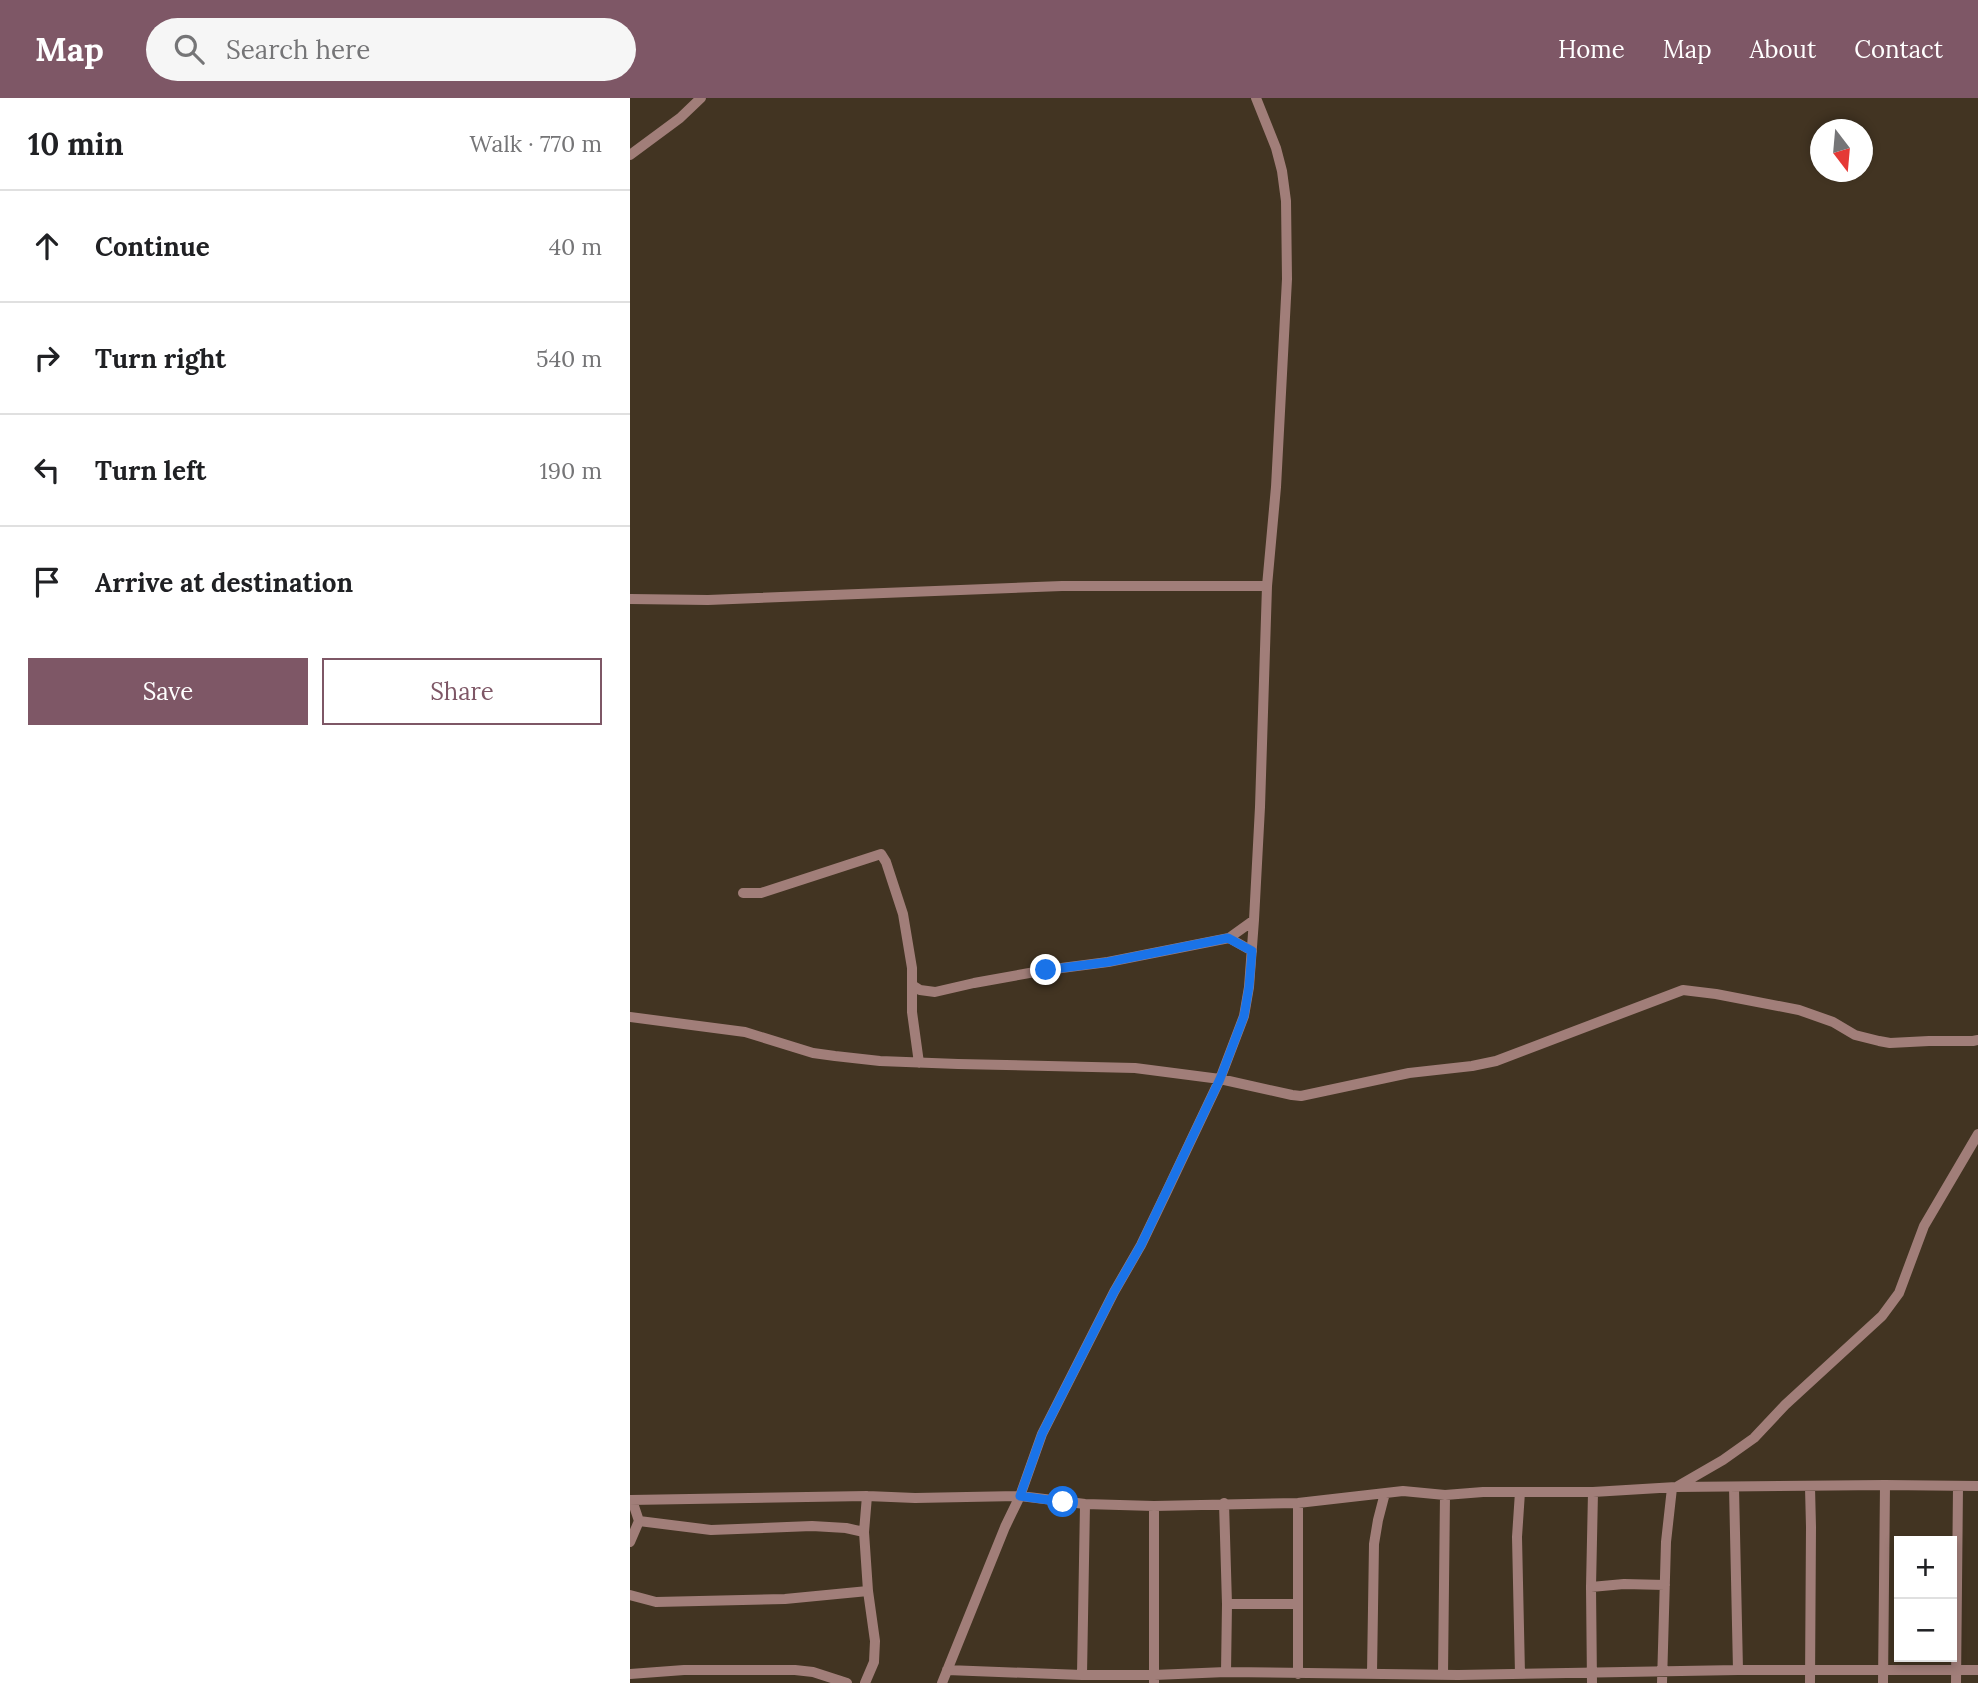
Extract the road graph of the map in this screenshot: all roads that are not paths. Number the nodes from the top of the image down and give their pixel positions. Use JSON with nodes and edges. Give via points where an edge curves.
{"nodes":[{"id":1,"x":701,"y":98,"type":"edge"},
{"id":2,"x":1256,"y":98,"type":"edge"},
{"id":3,"x":630,"y":155,"type":"edge"},
{"id":4,"x":1267,"y":586,"type":"junction"},
{"id":5,"x":630,"y":599,"type":"edge"},
{"id":6,"x":743,"y":893,"type":"dead end"},
{"id":7,"x":1254,"y":920,"type":"junction"},
{"id":8,"x":1228,"y":938,"type":"junction"},
{"id":9,"x":1252,"y":951,"type":"junction"},
{"id":10,"x":912,"y":985,"type":"junction"},
{"id":11,"x":630,"y":1017,"type":"edge"},
{"id":12,"x":1978,"y":1040,"type":"edge"},
{"id":13,"x":919,"y":1063,"type":"junction"},
{"id":14,"x":1220,"y":1079,"type":"junction"},
{"id":15,"x":1978,"y":1134,"type":"edge"},
{"id":16,"x":1885,"y":1485,"type":"junction"},
{"id":17,"x":1978,"y":1486,"type":"edge"},
{"id":18,"x":1674,"y":1487,"type":"junction"},
{"id":19,"x":1734,"y":1487,"type":"junction"},
{"id":20,"x":1810,"y":1487,"type":"junction"},
{"id":21,"x":1958,"y":1487,"type":"junction"},
{"id":22,"x":1520,"y":1492,"type":"junction"},
{"id":23,"x":1593,"y":1492,"type":"junction"},
{"id":24,"x":1385,"y":1493,"type":"junction"},
{"id":25,"x":1445,"y":1495,"type":"junction"},
{"id":26,"x":867,"y":1496,"type":"junction"},
{"id":27,"x":1020,"y":1496,"type":"junction"},
{"id":28,"x":631,"y":1500,"type":"edge"},
{"id":29,"x":1224,"y":1503,"type":"junction"},
{"id":30,"x":1298,"y":1503,"type":"junction"},
{"id":31,"x":1085,"y":1504,"type":"junction"},
{"id":32,"x":1154,"y":1506,"type":"junction"},
{"id":33,"x":639,"y":1521,"type":"junction"},
{"id":34,"x":864,"y":1532,"type":"junction"},
{"id":35,"x":630,"y":1542,"type":"edge"},
{"id":36,"x":1665,"y":1585,"type":"junction"},
{"id":37,"x":1591,"y":1587,"type":"junction"},
{"id":38,"x":868,"y":1591,"type":"junction"},
{"id":39,"x":630,"y":1595,"type":"edge"},
{"id":40,"x":1227,"y":1604,"type":"junction"},
{"id":41,"x":1297,"y":1604,"type":"junction"},
{"id":42,"x":741,"y":1670,"type":"junction"},
{"id":43,"x":947,"y":1670,"type":"junction"},
{"id":44,"x":1738,"y":1670,"type":"junction"},
{"id":45,"x":1884,"y":1670,"type":"junction"},
{"id":46,"x":1956,"y":1670,"type":"junction"},
{"id":47,"x":1978,"y":1670,"type":"edge"},
{"id":48,"x":1810,"y":1671,"type":"junction"},
{"id":49,"x":1226,"y":1672,"type":"junction"},
{"id":50,"x":630,"y":1674,"type":"edge"},
{"id":51,"x":1298,"y":1674,"type":"junction"},
{"id":52,"x":1371,"y":1674,"type":"junction"},
{"id":53,"x":1082,"y":1675,"type":"junction"},
{"id":54,"x":1443,"y":1675,"type":"junction"},
{"id":55,"x":1524,"y":1677,"type":"edge"},
{"id":56,"x":1592,"y":1677,"type":"edge"},
{"id":57,"x":1662,"y":1677,"type":"edge"},
{"id":58,"x":1384,"y":1678,"type":"edge"},
{"id":59,"x":1154,"y":1679,"type":"edge"},
{"id":60,"x":1458,"y":1679,"type":"edge"},
{"id":61,"x":741,"y":1683,"type":"edge"},
{"id":62,"x":846,"y":1683,"type":"edge"},
{"id":63,"x":865,"y":1683,"type":"edge"},
{"id":64,"x":942,"y":1683,"type":"edge"},
{"id":65,"x":1810,"y":1683,"type":"edge"},
{"id":66,"x":1884,"y":1683,"type":"edge"},
{"id":67,"x":1956,"y":1683,"type":"edge"}],
"edges":[{"from":1,"to":3,"type":"street"},
{"from":2,"to":4,"type":"street","via":[[1276,148],[1286,201],[1287,279]]},
{"from":4,"to":5,"type":"street","via":[[1062,586]]},
{"from":4,"to":7,"type":"street"},
{"from":6,"to":10,"type":"street","via":[[761,893],[881,855],[903,914]]},
{"from":7,"to":8,"type":"street"},
{"from":7,"to":9,"type":"street"},
{"from":8,"to":9,"type":"street"},
{"from":8,"to":10,"type":"street","via":[[935,992]]},
{"from":9,"to":14,"type":"street","via":[[1244,1016]]},
{"from":10,"to":13,"type":"street"},
{"from":11,"to":13,"type":"street","via":[[745,1032],[813,1053]]},
{"from":12,"to":14,"type":"street","via":[[1890,1043],[1855,1035],[1800,1010],[1683,990],[1472,1066],[1409,1073],[1301,1096]]},
{"from":13,"to":14,"type":"street","via":[[1135,1068]]},
{"from":14,"to":27,"type":"street","via":[[1141,1245],[1042,1434]]},
{"from":15,"to":18,"type":"street","via":[[1924,1226],[1899,1293],[1882,1317],[1754,1438]]},
{"from":16,"to":20,"type":"street"},
{"from":16,"to":21,"type":"street"},
{"from":16,"to":45,"type":"street"},
{"from":17,"to":21,"type":"street"},
{"from":18,"to":19,"type":"street"},
{"from":18,"to":23,"type":"street"},
{"from":18,"to":36,"type":"street"},
{"from":19,"to":20,"type":"street"},
{"from":19,"to":44,"type":"street"},
{"from":20,"to":48,"type":"street"},
{"from":21,"to":46,"type":"street"},
{"from":22,"to":23,"type":"street"},
{"from":22,"to":25,"type":"street"},
{"from":22,"to":55,"type":"street","via":[[1517,1537]]},
{"from":23,"to":37,"type":"street"},
{"from":24,"to":25,"type":"street"},
{"from":24,"to":30,"type":"street"},
{"from":24,"to":52,"type":"street","via":[[1374,1544]]},
{"from":25,"to":54,"type":"street"},
{"from":26,"to":27,"type":"street"},
{"from":26,"to":28,"type":"street"},
{"from":26,"to":34,"type":"street"},
{"from":27,"to":31,"type":"street"},
{"from":27,"to":43,"type":"street"},
{"from":28,"to":33,"type":"street"},
{"from":29,"to":30,"type":"street"},
{"from":29,"to":32,"type":"street"},
{"from":29,"to":40,"type":"street"},
{"from":30,"to":41,"type":"street"},
{"from":31,"to":32,"type":"street"},
{"from":31,"to":53,"type":"street"},
{"from":32,"to":59,"type":"street"},
{"from":33,"to":34,"type":"street","via":[[711,1530],[812,1527]]},
{"from":33,"to":35,"type":"street"},
{"from":34,"to":38,"type":"street"},
{"from":36,"to":37,"type":"street"},
{"from":36,"to":57,"type":"street"},
{"from":37,"to":56,"type":"street"},
{"from":38,"to":39,"type":"street","via":[[785,1599],[656,1602]]},
{"from":38,"to":63,"type":"street","via":[[875,1641],[874,1662]]},
{"from":40,"to":41,"type":"street"},
{"from":40,"to":49,"type":"street"},
{"from":41,"to":51,"type":"street"},
{"from":42,"to":50,"type":"street"},
{"from":42,"to":61,"type":"street"},
{"from":42,"to":62,"type":"street","via":[[813,1672]]},
{"from":43,"to":53,"type":"street"},
{"from":43,"to":64,"type":"street"},
{"from":44,"to":48,"type":"street"},
{"from":44,"to":57,"type":"street"},
{"from":45,"to":46,"type":"street"},
{"from":45,"to":48,"type":"street"},
{"from":45,"to":66,"type":"street"},
{"from":46,"to":47,"type":"street"},
{"from":46,"to":67,"type":"street"},
{"from":48,"to":65,"type":"street"},
{"from":49,"to":51,"type":"street"},
{"from":49,"to":59,"type":"street"},
{"from":51,"to":52,"type":"street"},
{"from":52,"to":58,"type":"street"},
{"from":53,"to":59,"type":"street"},
{"from":54,"to":58,"type":"street"},
{"from":54,"to":60,"type":"street"},
{"from":55,"to":56,"type":"street"},
{"from":55,"to":60,"type":"street"},
{"from":56,"to":57,"type":"street"}]}
